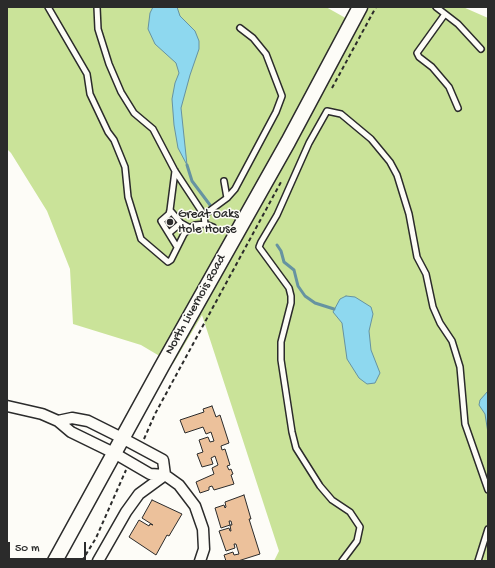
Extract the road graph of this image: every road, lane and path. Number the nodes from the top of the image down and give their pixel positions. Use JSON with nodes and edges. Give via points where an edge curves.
{"nodes":[{"id":1,"x":48,"y":7,"type":"edge"},
{"id":2,"x":97,"y":7,"type":"edge"},
{"id":3,"x":360,"y":7,"type":"edge"},
{"id":4,"x":376,"y":7,"type":"edge"},
{"id":5,"x":436,"y":7,"type":"edge"},
{"id":6,"x":444,"y":14,"type":"junction"},
{"id":7,"x":240,"y":28,"type":"dead end"},
{"id":8,"x":481,"y":49,"type":"dead end"},
{"id":9,"x":330,"y":90,"type":"dead end"},
{"id":10,"x":458,"y":108,"type":"dead end"},
{"id":11,"x":175,"y":171,"type":"junction"},
{"id":12,"x":281,"y":181,"type":"dead end"},
{"id":13,"x":224,"y":182,"type":"dead end"},
{"id":14,"x":228,"y":198,"type":"junction"},
{"id":15,"x":170,"y":210,"type":"junction"},
{"id":16,"x":204,"y":216,"type":"junction"},
{"id":17,"x":181,"y":223,"type":"junction"},
{"id":18,"x":205,"y":224,"type":"junction"},
{"id":19,"x":213,"y":227,"type":"dead end"},
{"id":20,"x":190,"y":228,"type":"junction"},
{"id":21,"x":169,"y":233,"type":"junction"},
{"id":22,"x":177,"y":247,"type":"junction"},
{"id":23,"x":7,"y":406,"type":"edge"},
{"id":24,"x":58,"y":421,"type":"junction"},
{"id":25,"x":122,"y":438,"type":"junction"},
{"id":26,"x":139,"y":448,"type":"junction"},
{"id":27,"x":114,"y":453,"type":"junction"},
{"id":28,"x":130,"y":463,"type":"junction"},
{"id":29,"x":165,"y":475,"type":"junction"},
{"id":30,"x":488,"y":490,"type":"edge"},
{"id":31,"x":488,"y":529,"type":"edge"},
{"id":32,"x":56,"y":561,"type":"edge"},
{"id":33,"x":82,"y":561,"type":"edge"},
{"id":34,"x":98,"y":561,"type":"edge"},
{"id":35,"x":200,"y":561,"type":"edge"},
{"id":36,"x":342,"y":561,"type":"edge"},
{"id":37,"x":478,"y":561,"type":"edge"}],
"edges":[{"from":1,"to":22,"type":"lane","via":[[87,74],[90,94],[125,167],[128,197],[141,239],[168,262]]},
{"from":2,"to":11,"type":"lane","via":[[98,28],[121,92],[134,113],[153,129]]},
{"from":3,"to":25,"type":"main road","name":"North Livernois Road"},
{"from":4,"to":9,"type":"path"},
{"from":5,"to":6,"type":"lane"},
{"from":6,"to":8,"type":"lane","via":[[458,24],[470,40]]},
{"from":6,"to":10,"type":"lane","via":[[417,53],[448,87]]},
{"from":7,"to":14,"type":"lane","via":[[253,38],[266,54],[282,96],[276,112]]},
{"from":11,"to":15,"type":"lane"},
{"from":11,"to":16,"type":"lane"},
{"from":12,"to":26,"type":"path","via":[[154,414]]},
{"from":13,"to":14,"type":"lane"},
{"from":14,"to":16,"type":"lane"},
{"from":15,"to":17,"type":"lane"},
{"from":15,"to":21,"type":"lane","via":[[161,221]]},
{"from":16,"to":18,"type":"lane"},
{"from":17,"to":20,"type":"lane"},
{"from":17,"to":21,"type":"lane"},
{"from":18,"to":19,"type":"lane"},
{"from":18,"to":20,"type":"lane"},
{"from":20,"to":22,"type":"lane"},
{"from":21,"to":22,"type":"lane"},
{"from":23,"to":24,"type":"street","via":[[42,414]]},
{"from":24,"to":25,"type":"street","via":[[72,418],[88,422]]},
{"from":24,"to":27,"type":"street","via":[[71,432]]},
{"from":25,"to":26,"type":"street"},
{"from":25,"to":27,"type":"main road","name":"North Livernois Road"},
{"from":26,"to":29,"type":"street","via":[[163,460]]},
{"from":27,"to":28,"type":"street"},
{"from":27,"to":32,"type":"main road","name":"North Livernois Road"},
{"from":28,"to":29,"type":"street","via":[[150,474]]},
{"from":28,"to":33,"type":"path","via":[[96,538]]},
{"from":29,"to":34,"type":"street","via":[[139,494]]},
{"from":29,"to":35,"type":"street","via":[[179,485],[195,506],[203,529],[204,549]]},
{"from":30,"to":36,"type":"lane","via":[[465,424],[460,367],[452,341],[433,307],[426,274],[417,256],[409,214],[397,175],[390,162],[370,139],[341,114],[327,111],[259,247],[289,288],[291,296],[281,342],[281,360],[296,448],[320,486],[332,500],[350,512],[360,527],[357,541]]},
{"from":31,"to":37,"type":"lane"}]}
